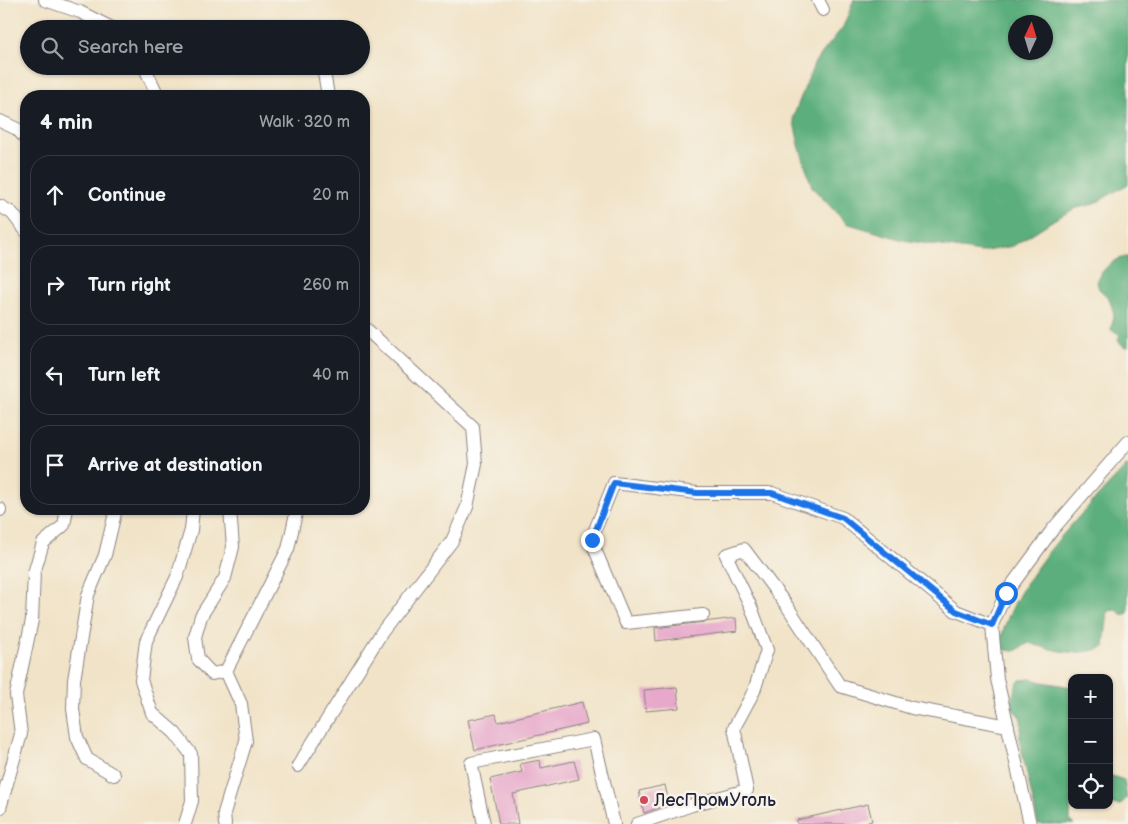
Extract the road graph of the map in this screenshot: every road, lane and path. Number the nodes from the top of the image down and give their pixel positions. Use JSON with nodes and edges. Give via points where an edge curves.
{"nodes":[{"id":1,"x":45,"y":0,"type":"edge"},
{"id":2,"x":96,"y":20,"type":"edge"},
{"id":3,"x":148,"y":75,"type":"edge"},
{"id":4,"x":324,"y":75,"type":"edge"},
{"id":5,"x":155,"y":90,"type":"edge"},
{"id":6,"x":327,"y":90,"type":"edge"},
{"id":7,"x":0,"y":121,"type":"edge"},
{"id":8,"x":20,"y":132,"type":"edge"},
{"id":9,"x":0,"y":206,"type":"edge"},
{"id":10,"x":20,"y":223,"type":"edge"},
{"id":11,"x":370,"y":333,"type":"edge"},
{"id":12,"x":1128,"y":442,"type":"edge"},
{"id":13,"x":66,"y":515,"type":"edge"},
{"id":14,"x":115,"y":515,"type":"edge"},
{"id":15,"x":192,"y":515,"type":"edge"},
{"id":16,"x":230,"y":515,"type":"edge"},
{"id":17,"x":296,"y":515,"type":"edge"},
{"id":18,"x":703,"y":615,"type":"dead end"},
{"id":19,"x":992,"y":625,"type":"junction"},
{"id":20,"x":226,"y":671,"type":"junction"},
{"id":21,"x":1008,"y":726,"type":"junction"},
{"id":22,"x":298,"y":766,"type":"dead end"},
{"id":23,"x":114,"y":775,"type":"dead end"},
{"id":24,"x":0,"y":808,"type":"edge"},
{"id":25,"x":185,"y":824,"type":"edge"},
{"id":26,"x":225,"y":824,"type":"edge"},
{"id":27,"x":484,"y":824,"type":"edge"},
{"id":28,"x":614,"y":824,"type":"edge"},
{"id":29,"x":637,"y":824,"type":"edge"},
{"id":30,"x":1030,"y":824,"type":"edge"}],
"edges":[{"from":1,"to":2,"type":"street"},
{"from":3,"to":5,"type":"street"},
{"from":4,"to":6,"type":"street"},
{"from":7,"to":8,"type":"street"},
{"from":9,"to":10,"type":"street","via":[[12,213]]},
{"from":11,"to":22,"type":"street","via":[[473,427],[476,464],[468,507],[452,542],[382,632]]},
{"from":12,"to":19,"type":"street","via":[[1053,529],[1006,593]]},
{"from":13,"to":24,"type":"street","via":[[64,525],[43,543],[34,573],[32,620],[16,695],[21,734]]},
{"from":14,"to":23,"type":"street","via":[[105,554],[88,596],[74,680],[73,709],[77,737],[87,759]]},
{"from":15,"to":25,"type":"street","via":[[178,577],[146,640],[141,680],[152,713],[176,733],[191,754],[192,801]]},
{"from":16,"to":20,"type":"street","via":[[233,547],[225,578],[201,616],[194,637],[198,659],[212,674]]},
{"from":17,"to":20,"type":"street","via":[[288,549]]},
{"from":18,"to":19,"type":"street","via":[[626,623],[592,540],[614,483],[697,493],[772,493],[843,518],[956,611]]},
{"from":19,"to":21,"type":"street","via":[[996,679]]},
{"from":20,"to":26,"type":"street","via":[[241,704],[246,741],[224,813]]},
{"from":21,"to":29,"type":"street","via":[[912,708],[840,686],[787,606],[744,549],[726,556],[751,607],[767,650],[754,692],[734,728],[747,790]]},
{"from":21,"to":30,"type":"street"},
{"from":27,"to":28,"type":"street","via":[[471,763],[594,739]]}]}
